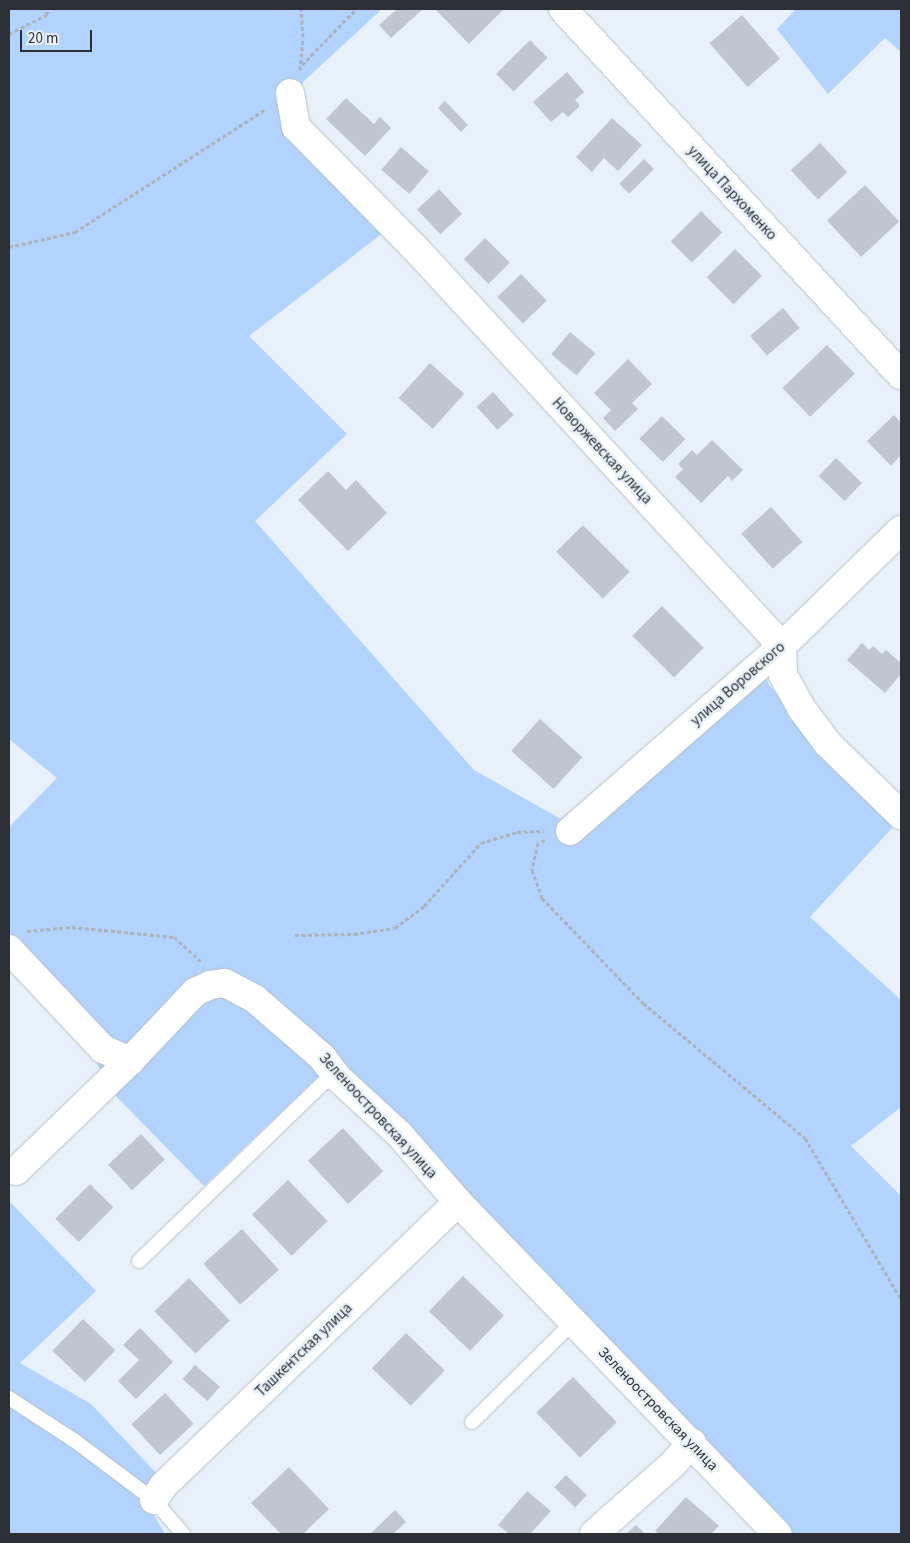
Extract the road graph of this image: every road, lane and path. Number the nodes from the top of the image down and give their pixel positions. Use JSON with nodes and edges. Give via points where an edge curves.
{"nodes":[{"id":1,"x":49,"y":9,"type":"edge"},
{"id":2,"x":301,"y":9,"type":"edge"},
{"id":3,"x":356,"y":9,"type":"edge"},
{"id":4,"x":563,"y":9,"type":"edge"},
{"id":5,"x":9,"y":34,"type":"edge"},
{"id":6,"x":302,"y":65,"type":"junction"},
{"id":7,"x":290,"y":93,"type":"junction"},
{"id":8,"x":9,"y":247,"type":"edge"},
{"id":9,"x":901,"y":375,"type":"edge"},
{"id":10,"x":901,"y":530,"type":"edge"},
{"id":11,"x":782,"y":646,"type":"junction"},
{"id":12,"x":901,"y":815,"type":"edge"},
{"id":13,"x":570,"y":831,"type":"junction"},
{"id":14,"x":295,"y":935,"type":"dead end"},
{"id":15,"x":15,"y":940,"type":"edge"},
{"id":16,"x":225,"y":983,"type":"junction"},
{"id":17,"x":130,"y":1061,"type":"junction"},
{"id":18,"x":337,"y":1077,"type":"junction"},
{"id":19,"x":16,"y":1171,"type":"dead end"},
{"id":20,"x":458,"y":1202,"type":"junction"},
{"id":21,"x":139,"y":1261,"type":"dead end"},
{"id":22,"x":901,"y":1299,"type":"edge"},
{"id":23,"x":573,"y":1322,"type":"junction"},
{"id":24,"x":9,"y":1398,"type":"edge"},
{"id":25,"x":472,"y":1422,"type":"dead end"},
{"id":26,"x":692,"y":1443,"type":"junction"},
{"id":27,"x":154,"y":1500,"type":"junction"},
{"id":28,"x":183,"y":1534,"type":"edge"},
{"id":29,"x":594,"y":1534,"type":"edge"},
{"id":30,"x":778,"y":1534,"type":"edge"}],
"edges":[{"from":1,"to":5,"type":"path","via":[[46,15]]},
{"from":2,"to":6,"type":"path"},
{"from":3,"to":6,"type":"path"},
{"from":4,"to":9,"type":"street","name":"улица Пархоменко"},
{"from":6,"to":7,"type":"path"},
{"from":7,"to":8,"type":"path","via":[[75,232]]},
{"from":7,"to":11,"type":"street","name":"Новоржевская улица","via":[[296,127],[414,247]]},
{"from":10,"to":11,"type":"street","name":"улица Воровского"},
{"from":11,"to":12,"type":"street","via":[[783,675],[801,708],[828,744]]},
{"from":11,"to":13,"type":"street","name":"улица Воровского"},
{"from":13,"to":14,"type":"path","via":[[517,832],[481,843],[424,906],[395,928],[354,934]]},
{"from":13,"to":22,"type":"path","via":[[538,843],[532,870],[542,898],[643,1003],[805,1138]]},
{"from":15,"to":16,"type":"path","via":[[72,926],[174,937]]},
{"from":15,"to":17,"type":"street","via":[[103,1049]]},
{"from":16,"to":17,"type":"street","via":[[195,992]]},
{"from":16,"to":18,"type":"street","name":"Зеленоостровская улица","via":[[255,999],[322,1056]]},
{"from":17,"to":19,"type":"street"},
{"from":18,"to":20,"type":"street","name":"Зеленоостровская улица","via":[[400,1135]]},
{"from":18,"to":21,"type":"lane","via":[[322,1084]]},
{"from":20,"to":23,"type":"street","name":"Зеленоостровская улица"},
{"from":20,"to":27,"type":"street","name":"Ташкентская улица","via":[[170,1479]]},
{"from":23,"to":25,"type":"lane"},
{"from":23,"to":26,"type":"street","name":"Зеленоостровская улица"},
{"from":24,"to":27,"type":"lane","via":[[75,1441]]},
{"from":26,"to":29,"type":"street","via":[[672,1465]]},
{"from":26,"to":30,"type":"street","name":"Зеленоостровская улица"},
{"from":27,"to":28,"type":"lane"}]}
